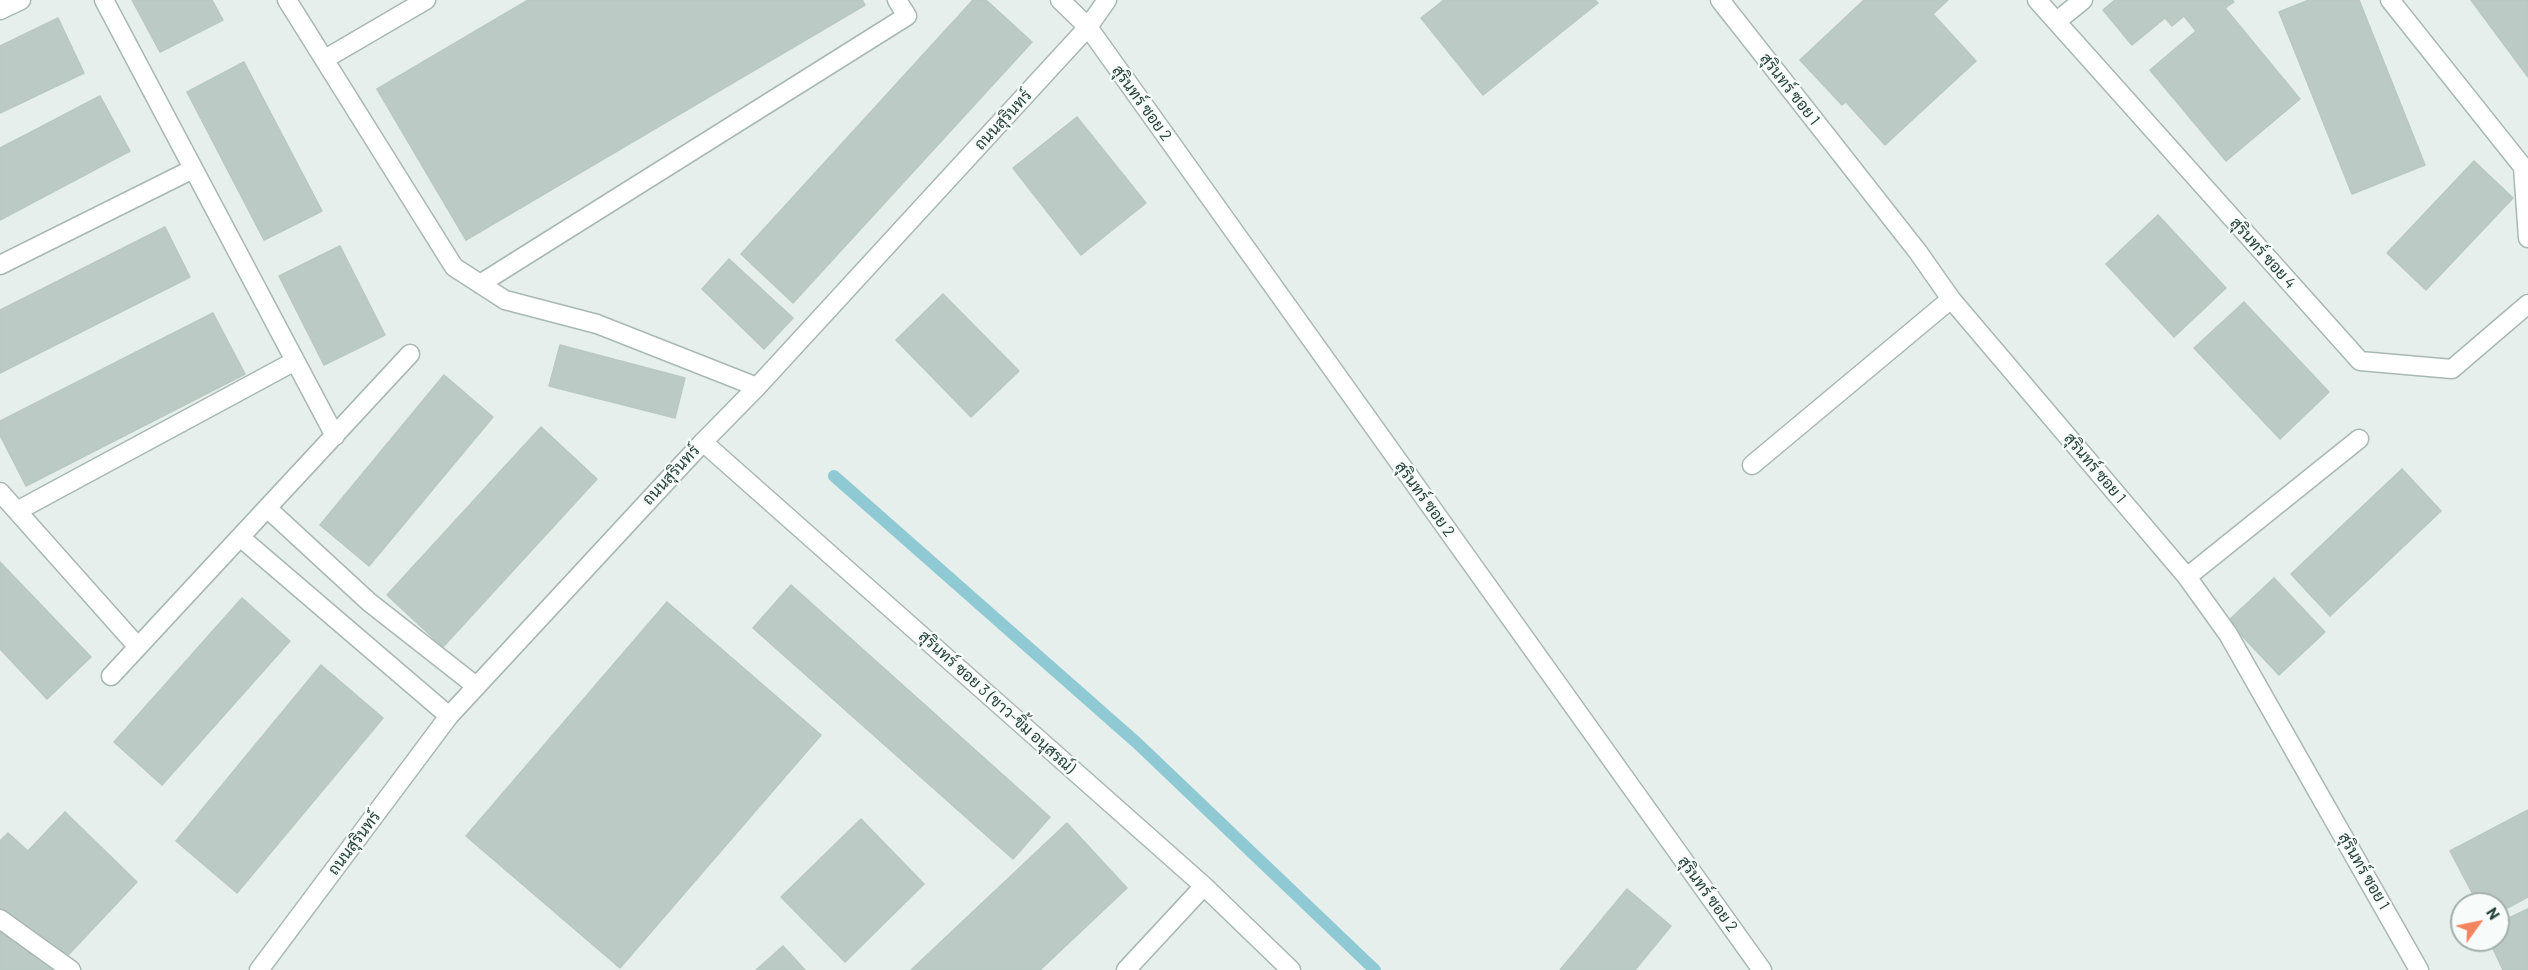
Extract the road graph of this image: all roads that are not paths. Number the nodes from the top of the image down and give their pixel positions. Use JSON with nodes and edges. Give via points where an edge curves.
{"nodes":[{"id":1,"x":21,"y":0,"type":"edge"},
{"id":2,"x":104,"y":0,"type":"edge"},
{"id":3,"x":287,"y":0,"type":"edge"},
{"id":4,"x":426,"y":0,"type":"edge"},
{"id":5,"x":897,"y":0,"type":"edge"},
{"id":6,"x":1060,"y":0,"type":"edge"},
{"id":7,"x":1107,"y":0,"type":"edge"},
{"id":8,"x":1720,"y":0,"type":"edge"},
{"id":9,"x":2037,"y":0,"type":"edge"},
{"id":10,"x":2083,"y":0,"type":"edge"},
{"id":11,"x":2390,"y":0,"type":"edge"},
{"id":12,"x":0,"y":10,"type":"edge"},
{"id":13,"x":2057,"y":21,"type":"junction"},
{"id":14,"x":1088,"y":27,"type":"junction"},
{"id":15,"x":325,"y":59,"type":"junction"},
{"id":16,"x":194,"y":169,"type":"junction"},
{"id":17,"x":2528,"y":238,"type":"edge"},
{"id":18,"x":0,"y":265,"type":"edge"},
{"id":19,"x":480,"y":284,"type":"junction"},
{"id":20,"x":1951,"y":299,"type":"junction"},
{"id":21,"x":2528,"y":304,"type":"edge"},
{"id":22,"x":410,"y":354,"type":"dead end"},
{"id":23,"x":295,"y":361,"type":"junction"},
{"id":24,"x":757,"y":387,"type":"junction"},
{"id":25,"x":335,"y":436,"type":"junction"},
{"id":26,"x":2358,"y":439,"type":"dead end"},
{"id":27,"x":703,"y":441,"type":"junction"},
{"id":28,"x":1752,"y":465,"type":"dead end"},
{"id":29,"x":0,"y":492,"type":"edge"},
{"id":30,"x":267,"y":508,"type":"junction"},
{"id":31,"x":17,"y":511,"type":"junction"},
{"id":32,"x":240,"y":537,"type":"junction"},
{"id":33,"x":2187,"y":577,"type":"junction"},
{"id":34,"x":138,"y":646,"type":"junction"},
{"id":35,"x":111,"y":676,"type":"dead end"},
{"id":36,"x":476,"y":686,"type":"junction"},
{"id":37,"x":449,"y":716,"type":"junction"},
{"id":38,"x":1204,"y":886,"type":"junction"},
{"id":39,"x":0,"y":919,"type":"edge"},
{"id":40,"x":71,"y":970,"type":"edge"},
{"id":41,"x":259,"y":970,"type":"edge"},
{"id":42,"x":1126,"y":970,"type":"edge"},
{"id":43,"x":1291,"y":970,"type":"edge"},
{"id":44,"x":1762,"y":970,"type":"edge"},
{"id":45,"x":2419,"y":970,"type":"edge"}],
"edges":[{"from":1,"to":12,"type":"street"},
{"from":2,"to":16,"type":"street"},
{"from":3,"to":15,"type":"street"},
{"from":4,"to":15,"type":"street"},
{"from":5,"to":19,"type":"street","via":[[907,16]]},
{"from":6,"to":14,"type":"street","name":"สุรินทร์ ซอย 2"},
{"from":7,"to":14,"type":"street","name":"ถนนสุรินทร์"},
{"from":8,"to":20,"type":"street","name":"สุรินทร์ ซอย 1"},
{"from":9,"to":13,"type":"street","name":"สุรินทร์ ซอย 4"},
{"from":10,"to":13,"type":"street"},
{"from":11,"to":17,"type":"street","via":[[2523,167]]},
{"from":13,"to":21,"type":"street","name":"สุรินทร์ ซอย 4","via":[[2360,361],[2452,369]]},
{"from":14,"to":24,"type":"street","name":"ถนนสุรินทร์"},
{"from":14,"to":44,"type":"street","name":"สุรินทร์ ซอย 2"},
{"from":15,"to":19,"type":"street","via":[[454,267]]},
{"from":16,"to":18,"type":"street"},
{"from":16,"to":23,"type":"street"},
{"from":19,"to":24,"type":"street","via":[[505,300],[597,324]]},
{"from":20,"to":28,"type":"street"},
{"from":20,"to":33,"type":"street","name":"สุรินทร์ ซอย 1"},
{"from":22,"to":25,"type":"street"},
{"from":23,"to":25,"type":"street"},
{"from":23,"to":31,"type":"street"},
{"from":24,"to":27,"type":"street","name":"ถนนสุรินทร์"},
{"from":25,"to":30,"type":"street"},
{"from":26,"to":33,"type":"street"},
{"from":27,"to":36,"type":"street","name":"ถนนสุรินทร์"},
{"from":27,"to":38,"type":"street","name":"สุรินทร์ ซอย 3 (ขาว-ขิ้ม อนุสรณ์)"},
{"from":29,"to":31,"type":"street"},
{"from":30,"to":32,"type":"street"},
{"from":30,"to":36,"type":"street","via":[[369,602]]},
{"from":31,"to":34,"type":"street"},
{"from":32,"to":34,"type":"street"},
{"from":32,"to":37,"type":"street"},
{"from":33,"to":45,"type":"street","name":"สุรินทร์ ซอย 1","via":[[2228,634]]},
{"from":34,"to":35,"type":"street"},
{"from":36,"to":37,"type":"street","name":"ถนนสุรินทร์"},
{"from":37,"to":41,"type":"street","name":"ถนนสุรินทร์"},
{"from":38,"to":42,"type":"street"},
{"from":38,"to":43,"type":"street","name":"สุรินทร์ ซอย 3 (ขาว-ขิ้ม อนุสรณ์)"},
{"from":39,"to":40,"type":"street"}]}
